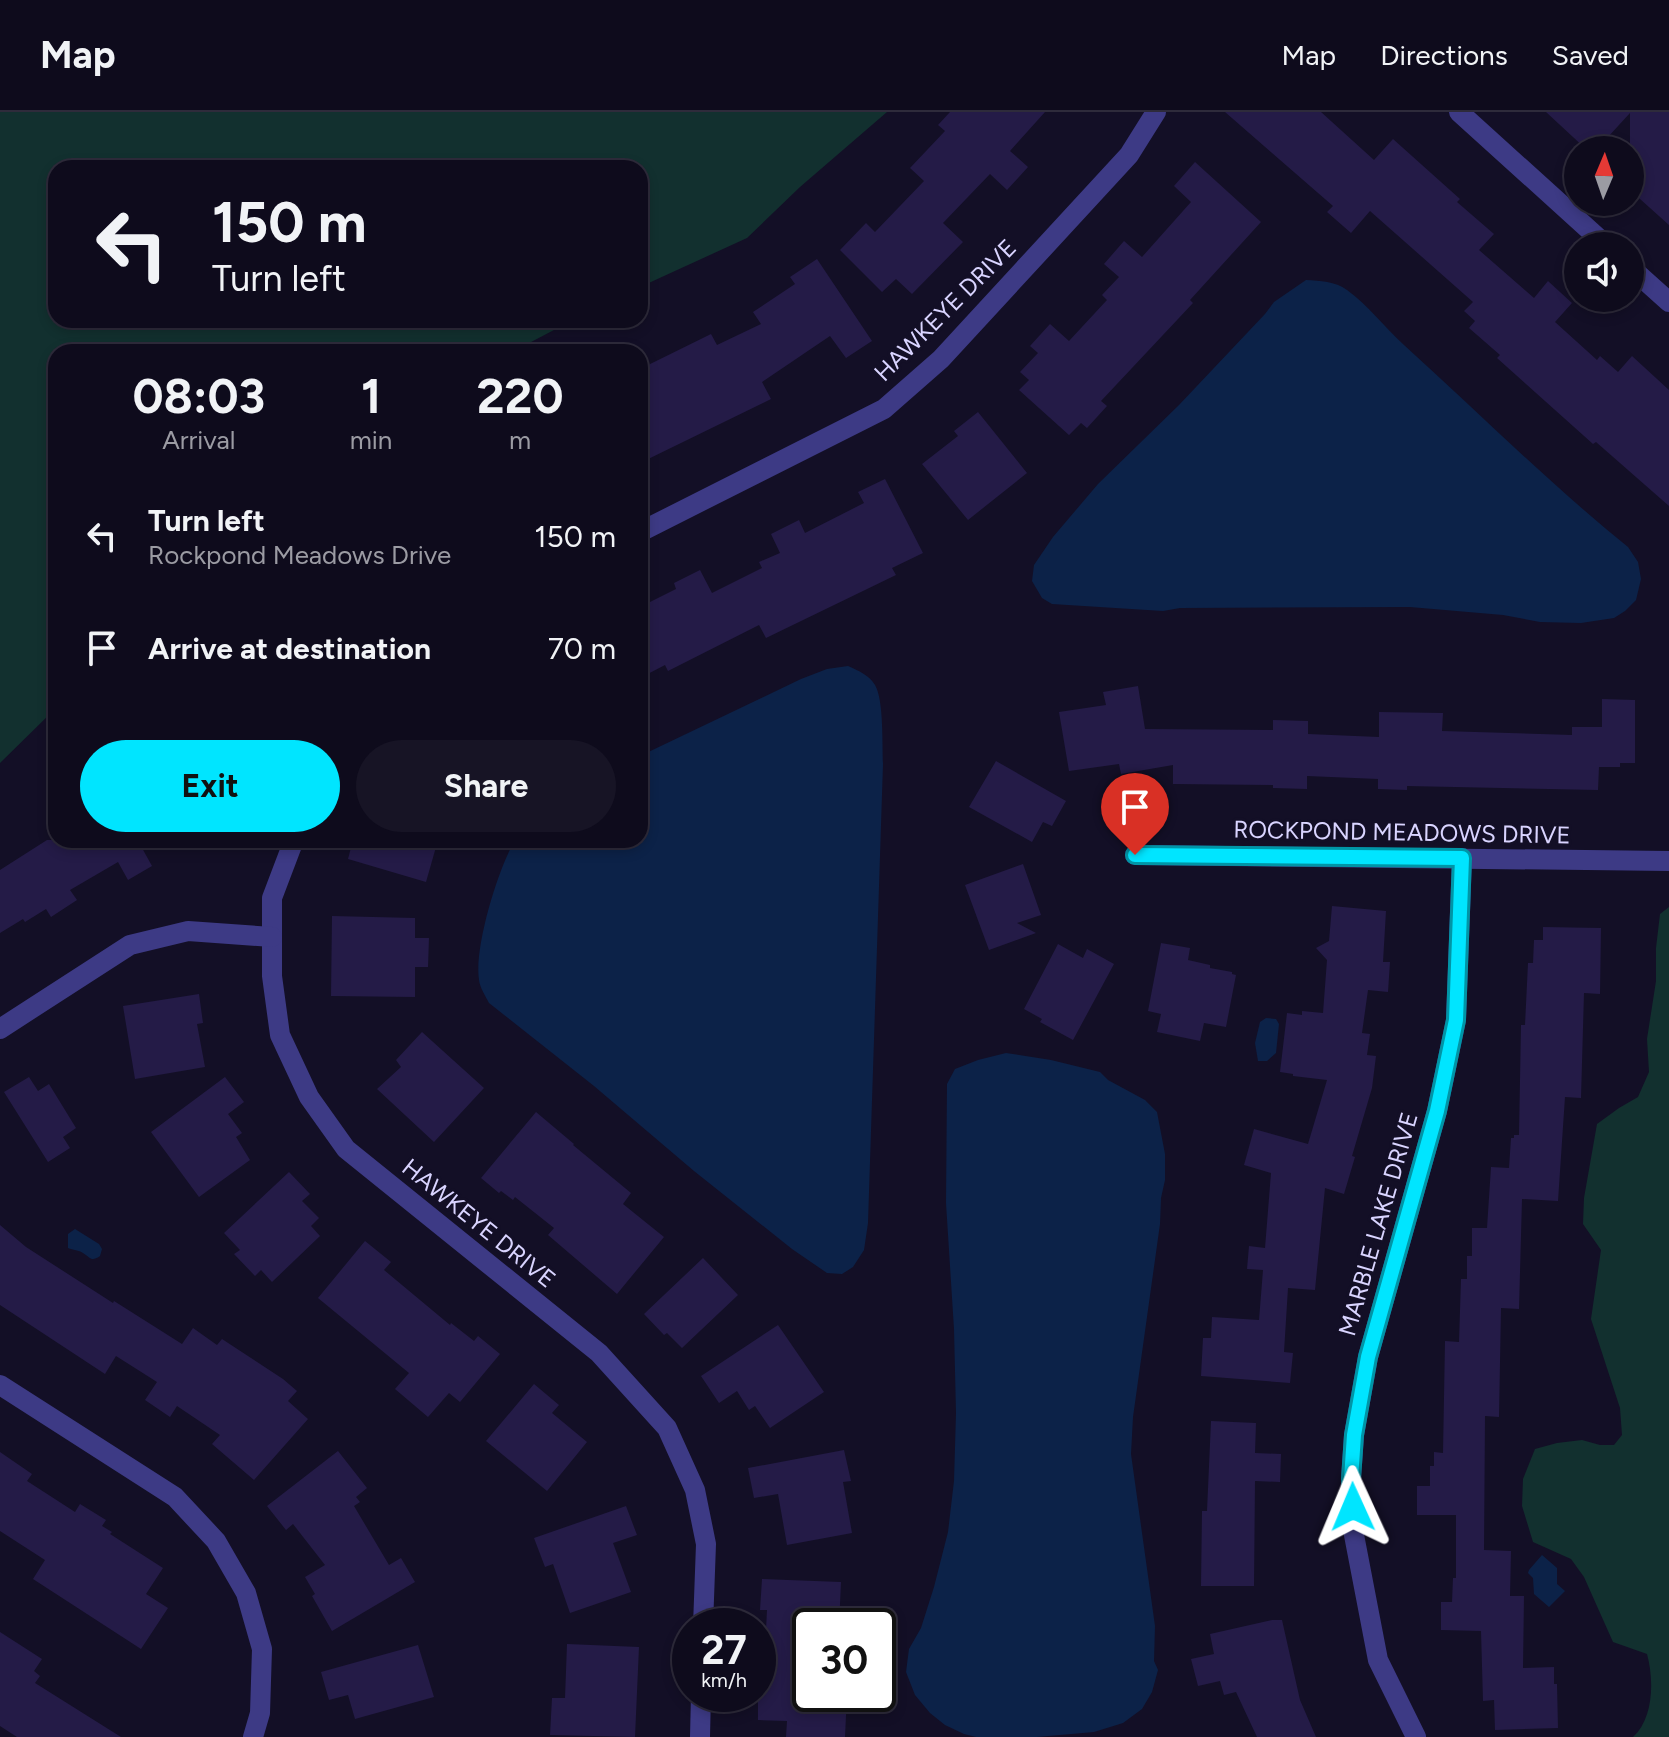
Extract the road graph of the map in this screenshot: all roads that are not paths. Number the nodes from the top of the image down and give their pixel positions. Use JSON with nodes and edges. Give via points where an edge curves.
{"nodes":[{"id":1,"x":1156,"y":112,"type":"edge"},
{"id":2,"x":1459,"y":112,"type":"edge"},
{"id":3,"x":1592,"y":232,"type":"edge"},
{"id":4,"x":1644,"y":280,"type":"edge"},
{"id":5,"x":1669,"y":302,"type":"edge"},
{"id":6,"x":648,"y":528,"type":"edge"},
{"id":7,"x":291,"y":848,"type":"edge"},
{"id":8,"x":1135,"y":855,"type":"dead end"},
{"id":9,"x":1462,"y":858,"type":"junction"},
{"id":10,"x":1669,"y":861,"type":"edge"},
{"id":11,"x":272,"y":937,"type":"junction"},
{"id":12,"x":0,"y":1029,"type":"edge"},
{"id":13,"x":0,"y":1385,"type":"edge"},
{"id":14,"x":704,"y":1608,"type":"edge"},
{"id":15,"x":701,"y":1712,"type":"edge"},
{"id":16,"x":253,"y":1737,"type":"edge"},
{"id":17,"x":700,"y":1737,"type":"edge"},
{"id":18,"x":1416,"y":1737,"type":"edge"}],
"edges":[{"from":1,"to":6,"type":"street","name":"HAWKEYE DRIVE","via":[[1129,155],[941,359],[884,409]]},
{"from":2,"to":3,"type":"street"},
{"from":4,"to":5,"type":"street"},
{"from":7,"to":11,"type":"street","name":"HAWKEYE DRIVE","via":[[272,898]]},
{"from":8,"to":9,"type":"street","name":"ROCKPOND MEADOWS DRIVE"},
{"from":9,"to":10,"type":"street","name":"ROCKPOND MEADOWS DRIVE"},
{"from":9,"to":18,"type":"street","name":"MARBLE LAKE DRIVE","via":[[1456,1020],[1437,1111],[1368,1357],[1351,1479],[1354,1535],[1378,1660]]},
{"from":11,"to":12,"type":"street","via":[[188,931],[130,945]]},
{"from":11,"to":14,"type":"street","name":"HAWKEYE DRIVE","via":[[280,1035],[309,1097],[346,1149],[599,1353],[667,1428],[695,1490],[706,1544]]},
{"from":13,"to":16,"type":"street","via":[[175,1497],[216,1541],[246,1593],[262,1649],[260,1713]]},
{"from":15,"to":17,"type":"street"}]}
